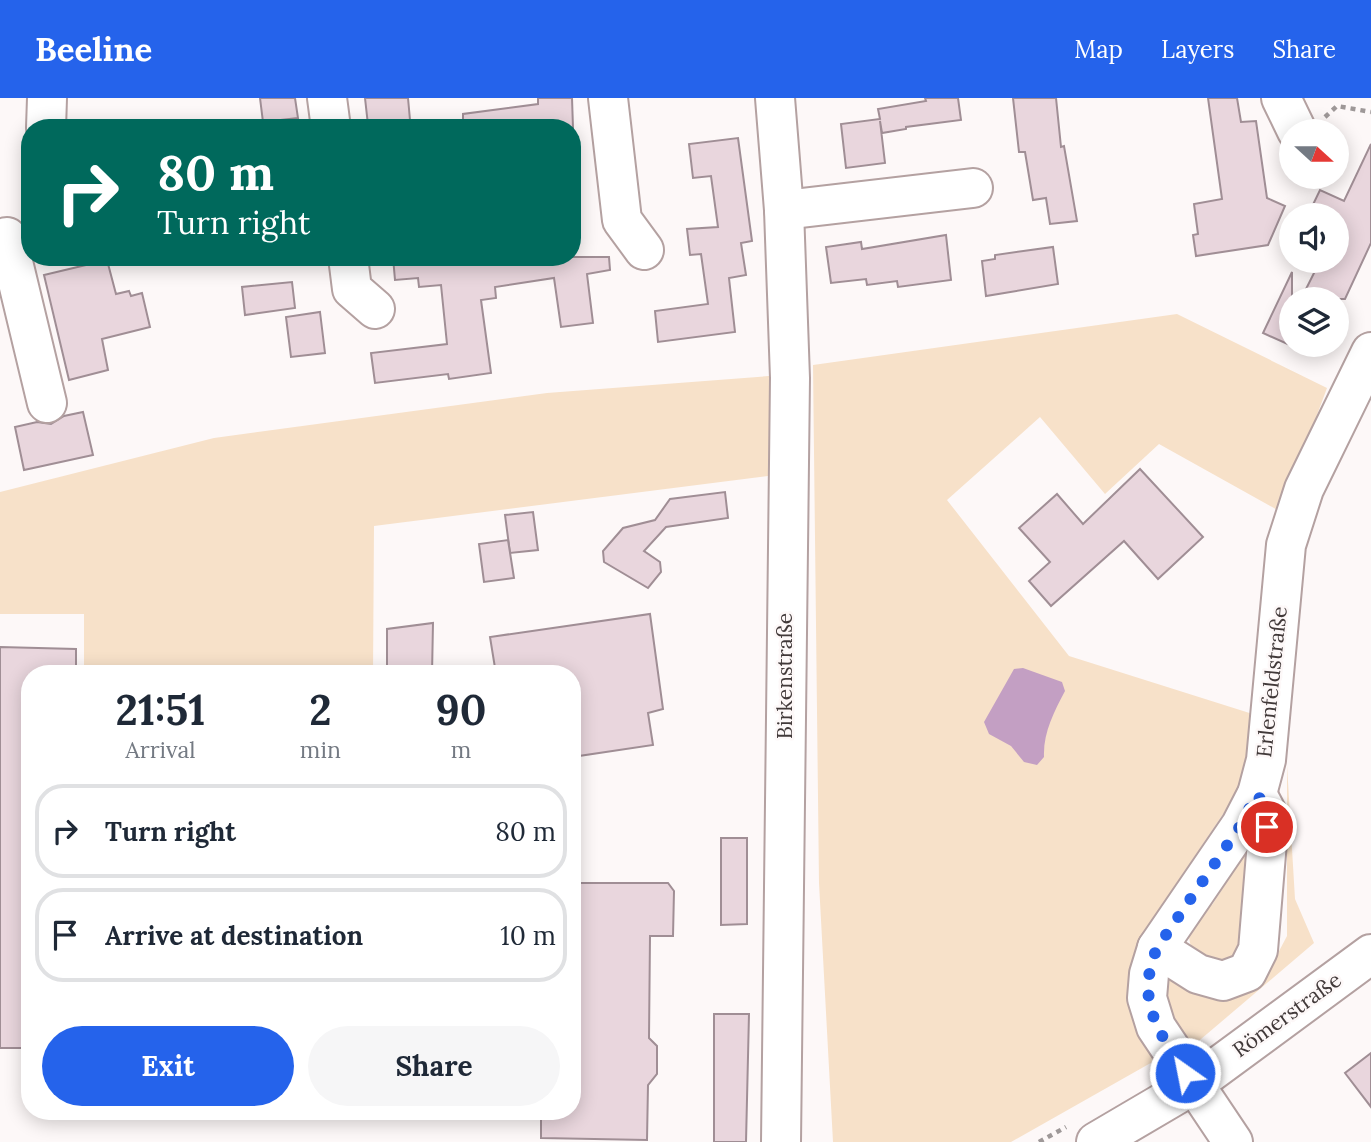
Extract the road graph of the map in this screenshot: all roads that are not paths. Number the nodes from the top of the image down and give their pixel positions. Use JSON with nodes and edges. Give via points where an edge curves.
{"nodes":[{"id":1,"x":47,"y":98,"type":"edge"},
{"id":2,"x":327,"y":98,"type":"edge"},
{"id":3,"x":608,"y":98,"type":"edge"},
{"id":4,"x":775,"y":98,"type":"edge"},
{"id":5,"x":1281,"y":98,"type":"edge"},
{"id":6,"x":46,"y":119,"type":"edge"},
{"id":7,"x":330,"y":119,"type":"edge"},
{"id":8,"x":1301,"y":119,"type":"edge"},
{"id":9,"x":973,"y":188,"type":"dead end"},
{"id":10,"x":785,"y":210,"type":"junction"},
{"id":11,"x":12,"y":233,"type":"edge"},
{"id":12,"x":643,"y":250,"type":"dead end"},
{"id":13,"x":349,"y":266,"type":"edge"},
{"id":14,"x":375,"y":309,"type":"dead end"},
{"id":15,"x":1371,"y":352,"type":"edge"},
{"id":16,"x":47,"y":403,"type":"dead end"},
{"id":17,"x":1257,"y":794,"type":"junction"},
{"id":18,"x":1157,"y":948,"type":"junction"},
{"id":19,"x":1371,"y":954,"type":"edge"},
{"id":20,"x":1193,"y":1085,"type":"junction"},
{"id":21,"x":781,"y":1142,"type":"edge"},
{"id":22,"x":1096,"y":1142,"type":"edge"},
{"id":23,"x":1233,"y":1142,"type":"edge"}],
"edges":[{"from":1,"to":6,"type":"street"},
{"from":2,"to":7,"type":"street"},
{"from":3,"to":12,"type":"street","via":[[622,220]]},
{"from":4,"to":10,"type":"street","name":"Birkenstraße"},
{"from":5,"to":8,"type":"street"},
{"from":9,"to":10,"type":"street"},
{"from":10,"to":21,"type":"street","name":"Birkenstraße","via":[[790,378]]},
{"from":11,"to":16,"type":"street"},
{"from":13,"to":14,"type":"street","via":[[352,289]]},
{"from":15,"to":17,"type":"street","name":"Erlenfeldstraße","via":[[1304,489],[1286,545],[1266,760]]},
{"from":17,"to":18,"type":"street","name":"Erlenfeldstraße"},
{"from":17,"to":18,"type":"street","via":[[1268,813],[1267,842],[1258,950],[1247,972],[1223,981],[1198,974]]},
{"from":18,"to":20,"type":"street","name":"Erlenfeldstraße","via":[[1147,998],[1156,1027]]},
{"from":19,"to":20,"type":"street","name":"Römerstraße"},
{"from":20,"to":22,"type":"street","name":"Römerstraße"},
{"from":20,"to":23,"type":"street","name":"Erlenfeldstraße"}]}
